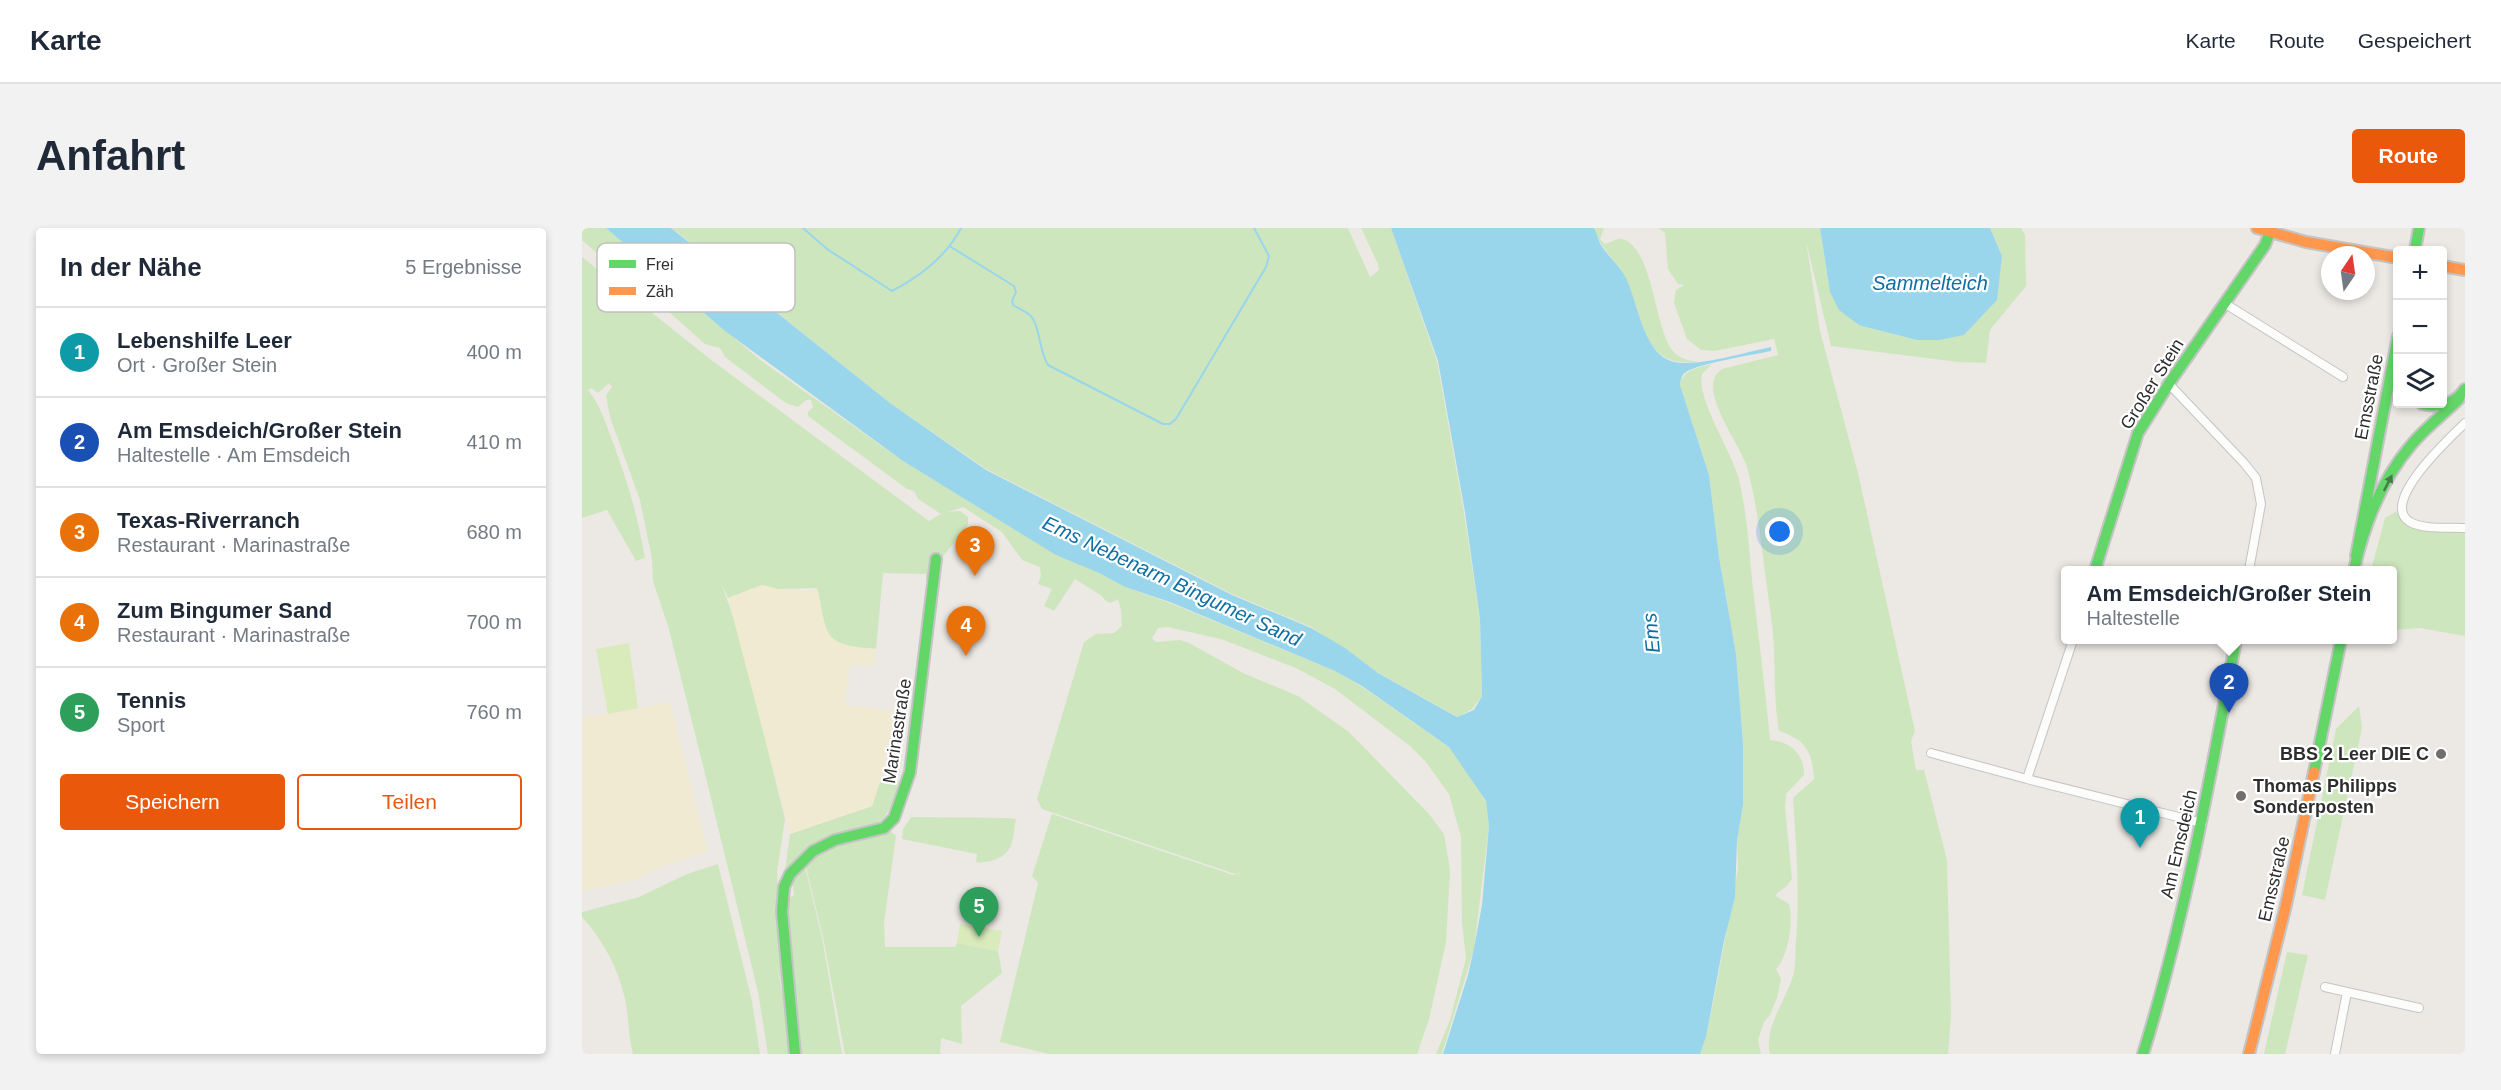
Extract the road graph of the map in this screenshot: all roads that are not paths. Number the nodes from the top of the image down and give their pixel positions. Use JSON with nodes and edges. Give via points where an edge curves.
{"nodes":[{"id":1,"x":2258,"y":228,"type":"edge"},
{"id":2,"x":2419,"y":228,"type":"edge"},
{"id":3,"x":2270,"y":232,"type":"junction"},
{"id":4,"x":2416,"y":246,"type":"edge"},
{"id":5,"x":2393,"y":257,"type":"edge"},
{"id":6,"x":2447,"y":267,"type":"edge"},
{"id":7,"x":2465,"y":270,"type":"edge"},
{"id":8,"x":2224,"y":303,"type":"junction"},
{"id":9,"x":2394,"y":354,"type":"edge"},
{"id":10,"x":2343,"y":377,"type":"dead end"},
{"id":11,"x":2169,"y":384,"type":"junction"},
{"id":12,"x":2463,"y":392,"type":"edge"},
{"id":13,"x":2447,"y":403,"type":"edge"},
{"id":14,"x":2465,"y":423,"type":"edge"},
{"id":15,"x":2465,"y":528,"type":"edge"},
{"id":16,"x":2356,"y":556,"type":"junction"},
{"id":17,"x":936,"y":559,"type":"dead end"},
{"id":18,"x":2096,"y":566,"type":"edge"},
{"id":19,"x":2250,"y":566,"type":"edge"},
{"id":20,"x":2355,"y":566,"type":"edge"},
{"id":21,"x":2071,"y":644,"type":"edge"},
{"id":22,"x":2235,"y":644,"type":"edge"},
{"id":23,"x":2340,"y":644,"type":"edge"},
{"id":24,"x":1931,"y":753,"type":"dead end"},
{"id":25,"x":2027,"y":778,"type":"junction"},
{"id":26,"x":2202,"y":823,"type":"junction"},
{"id":27,"x":2325,"y":987,"type":"dead end"},
{"id":28,"x":2347,"y":992,"type":"junction"},
{"id":29,"x":2419,"y":1008,"type":"dead end"},
{"id":30,"x":795,"y":1054,"type":"edge"},
{"id":31,"x":2143,"y":1054,"type":"edge"},
{"id":32,"x":2249,"y":1054,"type":"edge"},
{"id":33,"x":2335,"y":1054,"type":"edge"}],
"edges":[{"from":1,"to":3,"type":"main road"},
{"from":2,"to":4,"type":"main road"},
{"from":3,"to":5,"type":"main road"},
{"from":3,"to":8,"type":"main road","name":"Großer Stein"},
{"from":6,"to":7,"type":"main road"},
{"from":8,"to":10,"type":"street"},
{"from":8,"to":11,"type":"main road","name":"Großer Stein"},
{"from":9,"to":16,"type":"main road","name":"Emsstraße"},
{"from":11,"to":18,"type":"main road","name":"Großer Stein","via":[[2138,433]]},
{"from":11,"to":19,"type":"street","via":[[2256,478],[2261,504]]},
{"from":12,"to":13,"type":"main road"},
{"from":16,"to":12,"type":"main road","one_way":true,"via":[[2398,463]]},
{"from":14,"to":15,"type":"street","via":[[2421,468],[2402,507],[2409,522]]},
{"from":16,"to":20,"type":"main road","name":"Emsstraße"},
{"from":17,"to":30,"type":"main road","name":"Marinastraße","via":[[910,772],[894,818],[884,828],[835,840],[813,851],[790,874],[784,887],[782,912]]},
{"from":21,"to":25,"type":"street"},
{"from":22,"to":26,"type":"main road","name":"Am Emsdeich"},
{"from":23,"to":32,"type":"main road","name":"Emsstraße","via":[[2302,831]]},
{"from":24,"to":25,"type":"street"},
{"from":25,"to":26,"type":"street"},
{"from":26,"to":31,"type":"main road","name":"Am Emsdeich"},
{"from":27,"to":28,"type":"street"},
{"from":28,"to":29,"type":"street"},
{"from":28,"to":33,"type":"street"}]}
